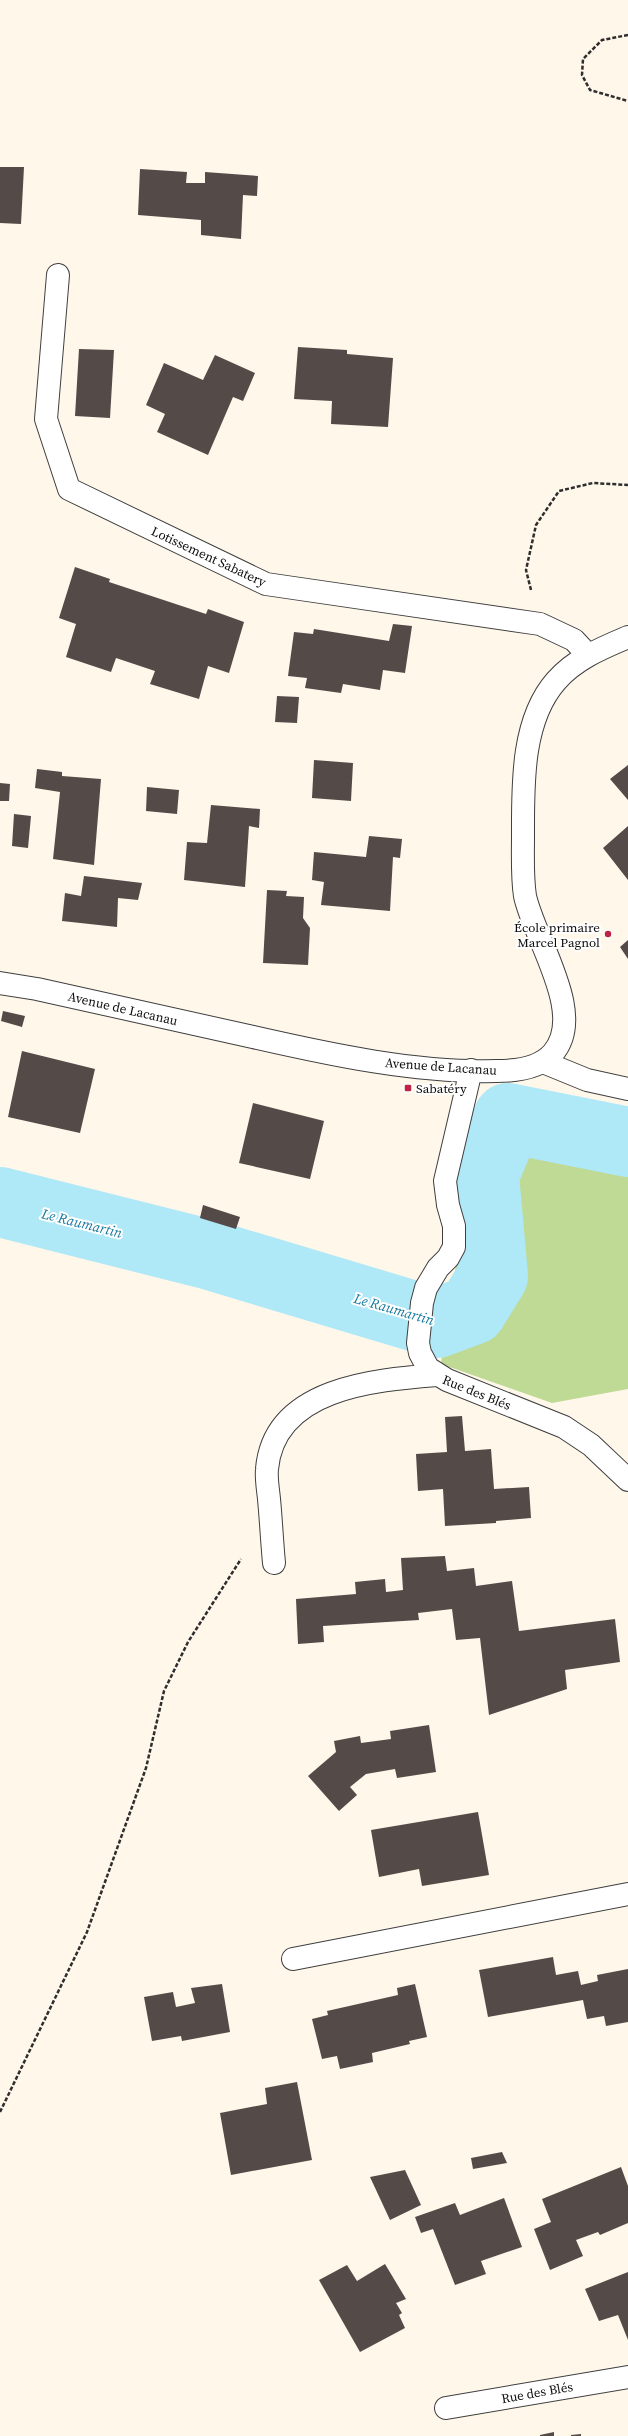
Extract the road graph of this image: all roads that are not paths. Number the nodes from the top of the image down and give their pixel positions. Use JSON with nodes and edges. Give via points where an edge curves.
{"nodes":[{"id":1,"x":58,"y":275,"type":"dead end"},
{"id":2,"x":628,"y":637,"type":"edge"},
{"id":3,"x":587,"y":654,"type":"junction"},
{"id":4,"x":0,"y":983,"type":"edge"},
{"id":5,"x":543,"y":1062,"type":"junction"},
{"id":6,"x":471,"y":1070,"type":"junction"},
{"id":7,"x":628,"y":1089,"type":"edge"},
{"id":8,"x":437,"y":1375,"type":"junction"},
{"id":9,"x":628,"y":1480,"type":"edge"},
{"id":10,"x":274,"y":1563,"type":"dead end"},
{"id":11,"x":628,"y":1894,"type":"edge"},
{"id":12,"x":293,"y":1959,"type":"dead end"},
{"id":13,"x":628,"y":2377,"type":"edge"},
{"id":14,"x":446,"y":2408,"type":"dead end"}],
"edges":[{"from":1,"to":3,"type":"street","name":"Lotissement Sabatery","via":[[46,420],[69,489],[266,584],[540,624],[574,640]]},
{"from":2,"to":3,"type":"street","name":"Avenue de Lacanau"},
{"from":3,"to":5,"type":"street","name":"Avenue de Lacanau","via":[[556,680],[544,699],[528,748],[523,802],[525,894],[564,1008],[561,1040],[554,1052]]},
{"from":4,"to":6,"type":"street","name":"Avenue de Lacanau","via":[[300,1048],[377,1061]]},
{"from":5,"to":6,"type":"street","name":"Avenue de Lacanau","via":[[498,1072]]},
{"from":5,"to":7,"type":"street","via":[[587,1080]]},
{"from":6,"to":8,"type":"street","name":"Rue des Blés","via":[[445,1181],[446,1198],[454,1226],[454,1247],[431,1277],[422,1303],[418,1343],[423,1360]]},
{"from":8,"to":9,"type":"street","name":"Rue des Blés","via":[[564,1427],[591,1445]]},
{"from":8,"to":10,"type":"street","via":[[393,1379],[342,1390],[297,1411],[280,1429],[271,1449],[267,1469]]},
{"from":11,"to":12,"type":"street"},
{"from":13,"to":14,"type":"street","name":"Rue des Blés"}]}
